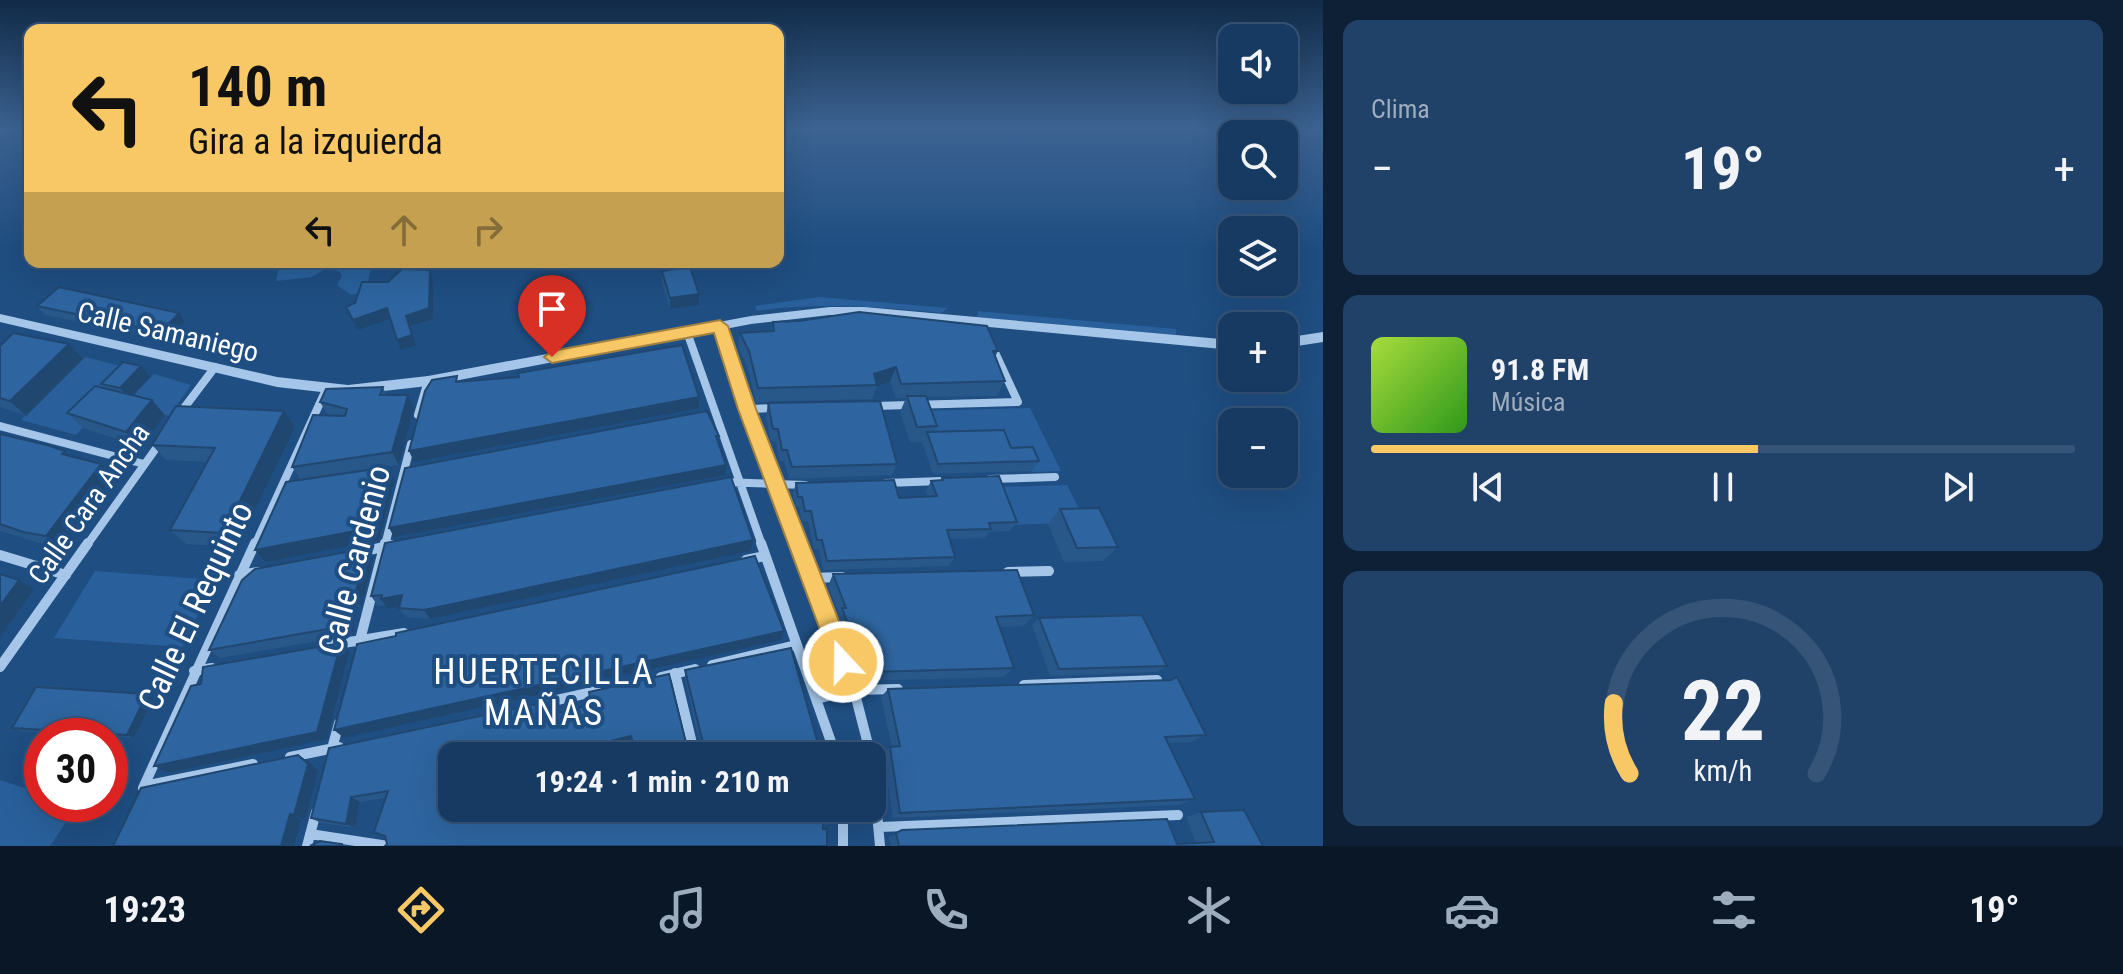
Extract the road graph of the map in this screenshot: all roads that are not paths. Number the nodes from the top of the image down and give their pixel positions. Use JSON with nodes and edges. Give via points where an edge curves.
{"nodes":[{"id":1,"x":0,"y":318,"type":"edge"},
{"id":2,"x":982,"y":324,"type":"junction"},
{"id":3,"x":720,"y":326,"type":"junction"},
{"id":4,"x":687,"y":332,"type":"junction"},
{"id":5,"x":1323,"y":337,"type":"edge"},
{"id":6,"x":1298,"y":341,"type":"edge"},
{"id":7,"x":1218,"y":344,"type":"edge"},
{"id":8,"x":215,"y":367,"type":"junction"},
{"id":9,"x":428,"y":381,"type":"junction"},
{"id":10,"x":326,"y":389,"type":"junction"},
{"id":11,"x":865,"y":406,"type":"edge"},
{"id":12,"x":789,"y":408,"type":"edge"},
{"id":13,"x":747,"y":409,"type":"junction"},
{"id":14,"x":716,"y":412,"type":"junction"},
{"id":15,"x":701,"y":414,"type":"edge"},
{"id":16,"x":0,"y":426,"type":"edge"},
{"id":17,"x":144,"y":464,"type":"junction"},
{"id":18,"x":1055,"y":477,"type":"dead end"},
{"id":19,"x":977,"y":480,"type":"edge"},
{"id":20,"x":741,"y":481,"type":"junction"},
{"id":21,"x":946,"y":481,"type":"edge"},
{"id":22,"x":719,"y":483,"type":"edge"},
{"id":23,"x":868,"y":483,"type":"edge"},
{"id":24,"x":775,"y":485,"type":"junction"},
{"id":25,"x":821,"y":485,"type":"edge"},
{"id":26,"x":293,"y":488,"type":"edge"},
{"id":27,"x":279,"y":490,"type":"junction"},
{"id":28,"x":395,"y":544,"type":"edge"},
{"id":29,"x":383,"y":547,"type":"junction"},
{"id":30,"x":353,"y":554,"type":"edge"},
{"id":31,"x":0,"y":555,"type":"edge"},
{"id":32,"x":765,"y":556,"type":"junction"},
{"id":33,"x":739,"y":561,"type":"edge"},
{"id":34,"x":262,"y":571,"type":"edge"},
{"id":35,"x":1049,"y":571,"type":"dead end"},
{"id":36,"x":1001,"y":572,"type":"edge"},
{"id":37,"x":66,"y":575,"type":"junction"},
{"id":38,"x":239,"y":575,"type":"junction"},
{"id":39,"x":858,"y":577,"type":"edge"},
{"id":40,"x":811,"y":578,"type":"junction"},
{"id":41,"x":412,"y":631,"type":"edge"},
{"id":42,"x":359,"y":641,"type":"junction"},
{"id":43,"x":796,"y":645,"type":"junction"},
{"id":44,"x":318,"y":648,"type":"edge"},
{"id":45,"x":355,"y":657,"type":"edge"},
{"id":46,"x":219,"y":666,"type":"edge"},
{"id":47,"x":0,"y":667,"type":"edge"},
{"id":48,"x":194,"y":671,"type":"junction"},
{"id":49,"x":675,"y":673,"type":"junction"},
{"id":50,"x":645,"y":680,"type":"edge"},
{"id":51,"x":1157,"y":680,"type":"edge"},
{"id":52,"x":1014,"y":685,"type":"edge"},
{"id":53,"x":614,"y":687,"type":"edge"},
{"id":54,"x":918,"y":688,"type":"edge"},
{"id":55,"x":854,"y":690,"type":"junction"},
{"id":56,"x":816,"y":699,"type":"junction"},
{"id":57,"x":538,"y":704,"type":"edge"},
{"id":58,"x":340,"y":718,"type":"edge"},
{"id":59,"x":692,"y":742,"type":"edge"},
{"id":60,"x":831,"y":742,"type":"edge"},
{"id":61,"x":868,"y":742,"type":"edge"},
{"id":62,"x":347,"y":746,"type":"edge"},
{"id":63,"x":332,"y":749,"type":"junction"},
{"id":64,"x":329,"y":763,"type":"edge"},
{"id":65,"x":144,"y":786,"type":"junction"},
{"id":66,"x":137,"y":800,"type":"edge"},
{"id":67,"x":318,"y":806,"type":"edge"},
{"id":68,"x":1178,"y":815,"type":"dead end"},
{"id":69,"x":843,"y":822,"type":"edge"},
{"id":70,"x":879,"y":822,"type":"edge"},
{"id":71,"x":880,"y":827,"type":"junction"},
{"id":72,"x":309,"y":840,"type":"edge"},
{"id":73,"x":388,"y":846,"type":"edge"},
{"id":74,"x":843,"y":846,"type":"edge"},
{"id":75,"x":880,"y":846,"type":"edge"}],
"edges":[{"from":1,"to":8,"type":"street","name":"Calle Samaniego"},
{"from":2,"to":3,"type":"street","name":"Calle Samaniego","via":[[830,311]]},
{"from":2,"to":7,"type":"street","name":"Calle Samaniego"},
{"from":2,"to":11,"type":"street","via":[[1018,402]]},
{"from":3,"to":4,"type":"street","name":"Calle Samaniego"},
{"from":3,"to":13,"type":"street"},
{"from":4,"to":9,"type":"street","name":"Calle Samaniego"},
{"from":4,"to":14,"type":"street"},
{"from":5,"to":6,"type":"street"},
{"from":8,"to":10,"type":"street","name":"Calle Samaniego"},
{"from":8,"to":17,"type":"street","name":"Calle Cara Ancha"},
{"from":9,"to":10,"type":"street","name":"Calle Samaniego"},
{"from":9,"to":29,"type":"street","name":"Calle Cardenio"},
{"from":10,"to":27,"type":"street","name":"Calle El Requinto"},
{"from":12,"to":13,"type":"street"},
{"from":13,"to":24,"type":"street"},
{"from":14,"to":15,"type":"street"},
{"from":14,"to":20,"type":"street"},
{"from":16,"to":17,"type":"street"},
{"from":17,"to":37,"type":"street","name":"Calle Cara Ancha"},
{"from":18,"to":19,"type":"street"},
{"from":20,"to":22,"type":"street"},
{"from":20,"to":24,"type":"street"},
{"from":20,"to":32,"type":"street"},
{"from":21,"to":23,"type":"street"},
{"from":24,"to":25,"type":"street"},
{"from":24,"to":40,"type":"street"},
{"from":26,"to":27,"type":"street"},
{"from":27,"to":38,"type":"street","name":"Calle El Requinto"},
{"from":28,"to":29,"type":"street"},
{"from":29,"to":30,"type":"street"},
{"from":29,"to":42,"type":"street","name":"Calle Cardenio"},
{"from":31,"to":37,"type":"street"},
{"from":32,"to":33,"type":"street"},
{"from":32,"to":43,"type":"street"},
{"from":34,"to":38,"type":"street"},
{"from":35,"to":36,"type":"street"},
{"from":37,"to":47,"type":"street","name":"Calle Cara Ancha"},
{"from":38,"to":48,"type":"street","name":"Calle El Requinto"},
{"from":39,"to":40,"type":"street"},
{"from":40,"to":55,"type":"street"},
{"from":41,"to":42,"type":"street"},
{"from":42,"to":44,"type":"street"},
{"from":42,"to":45,"type":"street","name":"Calle Cardenio"},
{"from":43,"to":49,"type":"street"},
{"from":43,"to":56,"type":"street"},
{"from":46,"to":48,"type":"street"},
{"from":48,"to":65,"type":"street","name":"Calle El Requinto"},
{"from":49,"to":50,"type":"street"},
{"from":49,"to":59,"type":"street"},
{"from":51,"to":52,"type":"street"},
{"from":53,"to":57,"type":"street"},
{"from":54,"to":55,"type":"street"},
{"from":55,"to":56,"type":"street"},
{"from":55,"to":61,"type":"street"},
{"from":56,"to":60,"type":"street"},
{"from":58,"to":63,"type":"street"},
{"from":62,"to":63,"type":"street"},
{"from":63,"to":64,"type":"street"},
{"from":63,"to":65,"type":"street"},
{"from":65,"to":66,"type":"street","name":"Calle El Requinto"},
{"from":67,"to":72,"type":"street"},
{"from":68,"to":71,"type":"street"},
{"from":69,"to":74,"type":"street"},
{"from":70,"to":71,"type":"street"},
{"from":71,"to":75,"type":"street"},
{"from":72,"to":73,"type":"street"}]}
